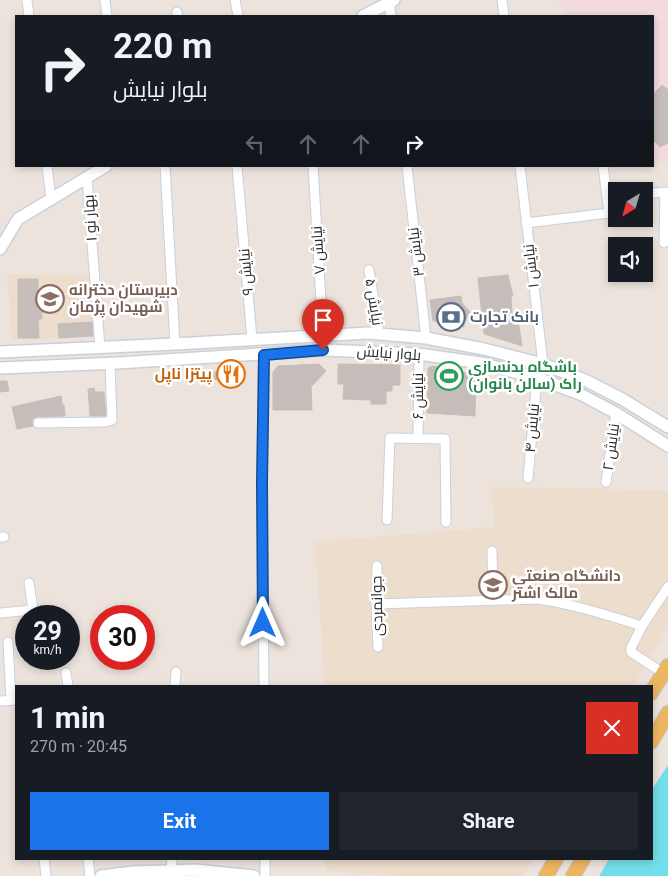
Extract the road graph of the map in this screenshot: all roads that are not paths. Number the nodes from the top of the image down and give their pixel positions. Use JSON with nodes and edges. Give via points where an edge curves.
{"nodes":[{"id":1,"x":28,"y":0,"type":"edge"},
{"id":2,"x":105,"y":0,"type":"edge"},
{"id":3,"x":235,"y":0,"type":"edge"},
{"id":4,"x":502,"y":0,"type":"edge"},
{"id":5,"x":391,"y":1,"type":"edge"},
{"id":6,"x":29,"y":15,"type":"edge"},
{"id":7,"x":107,"y":15,"type":"edge"},
{"id":8,"x":238,"y":15,"type":"edge"},
{"id":9,"x":365,"y":15,"type":"edge"},
{"id":10,"x":391,"y":15,"type":"edge"},
{"id":11,"x":504,"y":15,"type":"edge"},
{"id":12,"x":47,"y":167,"type":"edge"},
{"id":13,"x":104,"y":167,"type":"edge"},
{"id":14,"x":165,"y":167,"type":"edge"},
{"id":15,"x":237,"y":167,"type":"edge"},
{"id":16,"x":313,"y":167,"type":"edge"},
{"id":17,"x":407,"y":167,"type":"edge"},
{"id":18,"x":520,"y":167,"type":"edge"},
{"id":19,"x":603,"y":167,"type":"edge"},
{"id":20,"x":87,"y":178,"type":"junction"},
{"id":21,"x":608,"y":183,"type":"edge"},
{"id":22,"x":653,"y":193,"type":"edge"},
{"id":23,"x":51,"y":199,"type":"junction"},
{"id":24,"x":608,"y":213,"type":"edge"},
{"id":25,"x":526,"y":223,"type":"junction"},
{"id":26,"x":664,"y":243,"type":"dead end"},
{"id":27,"x":0,"y":250,"type":"edge"},
{"id":28,"x":369,"y":270,"type":"dead end"},
{"id":29,"x":379,"y":334,"type":"junction"},
{"id":30,"x":323,"y":336,"type":"junction"},
{"id":31,"x":426,"y":338,"type":"junction"},
{"id":32,"x":252,"y":339,"type":"junction"},
{"id":33,"x":176,"y":344,"type":"junction"},
{"id":34,"x":100,"y":348,"type":"junction"},
{"id":35,"x":0,"y":352,"type":"edge"},
{"id":36,"x":419,"y":354,"type":"junction"},
{"id":37,"x":264,"y":355,"type":"junction"},
{"id":38,"x":110,"y":364,"type":"junction"},
{"id":39,"x":543,"y":364,"type":"junction"},
{"id":40,"x":0,"y":368,"type":"edge"},
{"id":41,"x":537,"y":378,"type":"junction"},
{"id":42,"x":616,"y":413,"type":"junction"},
{"id":43,"x":38,"y":423,"type":"dead end"},
{"id":44,"x":668,"y":427,"type":"edge"},
{"id":45,"x":418,"y":438,"type":"junction"},
{"id":46,"x":668,"y":446,"type":"edge"},
{"id":47,"x":528,"y":478,"type":"dead end"},
{"id":48,"x":606,"y":482,"type":"dead end"},
{"id":49,"x":388,"y":520,"type":"dead end"},
{"id":50,"x":446,"y":522,"type":"dead end"},
{"id":51,"x":492,"y":551,"type":"dead end"},
{"id":52,"x":377,"y":566,"type":"dead end"},
{"id":53,"x":29,"y":583,"type":"dead end"},
{"id":54,"x":668,"y":587,"type":"edge"},
{"id":55,"x":493,"y":601,"type":"junction"},
{"id":56,"x":376,"y":604,"type":"junction"},
{"id":57,"x":33,"y":605,"type":"edge"},
{"id":58,"x":0,"y":613,"type":"edge"},
{"id":59,"x":15,"y":613,"type":"edge"},
{"id":60,"x":642,"y":626,"type":"junction"},
{"id":61,"x":8,"y":642,"type":"dead end"},
{"id":62,"x":378,"y":646,"type":"dead end"},
{"id":63,"x":665,"y":669,"type":"edge"},
{"id":64,"x":176,"y":672,"type":"dead end"},
{"id":65,"x":66,"y":673,"type":"dead end"},
{"id":66,"x":68,"y":685,"type":"edge"},
{"id":67,"x":176,"y":685,"type":"edge"},
{"id":68,"x":264,"y":685,"type":"edge"},
{"id":69,"x":653,"y":690,"type":"edge"},
{"id":70,"x":14,"y":700,"type":"edge"},
{"id":71,"x":0,"y":701,"type":"edge"},
{"id":72,"x":668,"y":713,"type":"edge"},
{"id":73,"x":653,"y":739,"type":"edge"},
{"id":74,"x":44,"y":860,"type":"edge"},
{"id":75,"x":88,"y":860,"type":"edge"},
{"id":76,"x":265,"y":860,"type":"edge"},
{"id":77,"x":555,"y":860,"type":"edge"},
{"id":78,"x":582,"y":860,"type":"edge"},
{"id":79,"x":171,"y":865,"type":"edge"},
{"id":80,"x":46,"y":876,"type":"edge"},
{"id":81,"x":90,"y":876,"type":"edge"},
{"id":82,"x":101,"y":876,"type":"edge"},
{"id":83,"x":254,"y":876,"type":"edge"},
{"id":84,"x":265,"y":876,"type":"edge"},
{"id":85,"x":546,"y":876,"type":"edge"},
{"id":86,"x":573,"y":876,"type":"edge"}],
"edges":[{"from":1,"to":6,"type":"street"},
{"from":2,"to":7,"type":"street"},
{"from":3,"to":8,"type":"street"},
{"from":4,"to":11,"type":"street"},
{"from":5,"to":9,"type":"main road"},
{"from":5,"to":10,"type":"street"},
{"from":12,"to":23,"type":"street"},
{"from":13,"to":20,"type":"main road"},
{"from":14,"to":33,"type":"street"},
{"from":15,"to":32,"type":"street","name":"نیایش ۹"},
{"from":16,"to":30,"type":"street","name":"نیایش ۷"},
{"from":17,"to":31,"type":"street","name":"نیایش ۳"},
{"from":18,"to":25,"type":"street","name":"نیایش ۱"},
{"from":19,"to":21,"type":"street"},
{"from":20,"to":23,"type":"main road"},
{"from":20,"to":34,"type":"street","name":"۱ بهار نو"},
{"from":22,"to":26,"type":"street","via":[[665,192]]},
{"from":23,"to":27,"type":"main road","via":[[18,219]]},
{"from":24,"to":25,"type":"street"},
{"from":25,"to":39,"type":"street","name":"نیایش ۱"},
{"from":28,"to":29,"type":"street","name":"نیایش ۵"},
{"from":29,"to":30,"type":"main road","name":"بلوار نیایش"},
{"from":29,"to":31,"type":"main road","name":"بلوار نیایش"},
{"from":30,"to":32,"type":"main road","name":"بلوار نیایش"},
{"from":31,"to":39,"type":"main road","name":"بلوار نیایش"},
{"from":32,"to":33,"type":"main road","name":"بلوار نیایش"},
{"from":33,"to":34,"type":"main road","name":"بلوار نیایش"},
{"from":34,"to":35,"type":"main road","name":"بلوار نیایش"},
{"from":36,"to":37,"type":"main road","name":"بلوار نیایش","via":[[323,350]]},
{"from":36,"to":41,"type":"main road","name":"بلوار نیایش","via":[[481,363]]},
{"from":36,"to":45,"type":"street","name":"نیایش ۶"},
{"from":37,"to":38,"type":"main road","name":"بلوار نیایش"},
{"from":37,"to":68,"type":"street"},
{"from":38,"to":40,"type":"main road","name":"بلوار نیایش"},
{"from":38,"to":43,"type":"street","via":[[112,420]]},
{"from":39,"to":44,"type":"main road","name":"بلوار نیایش","via":[[587,381]]},
{"from":41,"to":42,"type":"main road","name":"بلوار نیایش","via":[[580,394]]},
{"from":41,"to":47,"type":"street","name":"نیایش ۴"},
{"from":42,"to":46,"type":"main road","name":"بلوار نیایش"},
{"from":42,"to":48,"type":"street","name":"نیایش ۲"},
{"from":45,"to":49,"type":"street","via":[[390,438]]},
{"from":45,"to":50,"type":"street","via":[[445,439]]},
{"from":51,"to":55,"type":"street"},
{"from":52,"to":56,"type":"street","name":"جوانمردی"},
{"from":53,"to":57,"type":"street"},
{"from":54,"to":60,"type":"street"},
{"from":55,"to":56,"type":"street"},
{"from":55,"to":60,"type":"street","via":[[544,600]]},
{"from":56,"to":62,"type":"street","name":"جوانمردی"},
{"from":58,"to":59,"type":"street"},
{"from":60,"to":63,"type":"street","via":[[631,652]]},
{"from":61,"to":70,"type":"street"},
{"from":63,"to":69,"type":"main road"},
{"from":64,"to":67,"type":"street"},
{"from":65,"to":66,"type":"street"},
{"from":70,"to":71,"type":"street"},
{"from":72,"to":73,"type":"main road"},
{"from":74,"to":80,"type":"street"},
{"from":75,"to":81,"type":"street"},
{"from":76,"to":84,"type":"street"},
{"from":77,"to":85,"type":"main road"},
{"from":78,"to":86,"type":"main road"},
{"from":79,"to":82,"type":"main road"},
{"from":79,"to":83,"type":"main road"}]}
